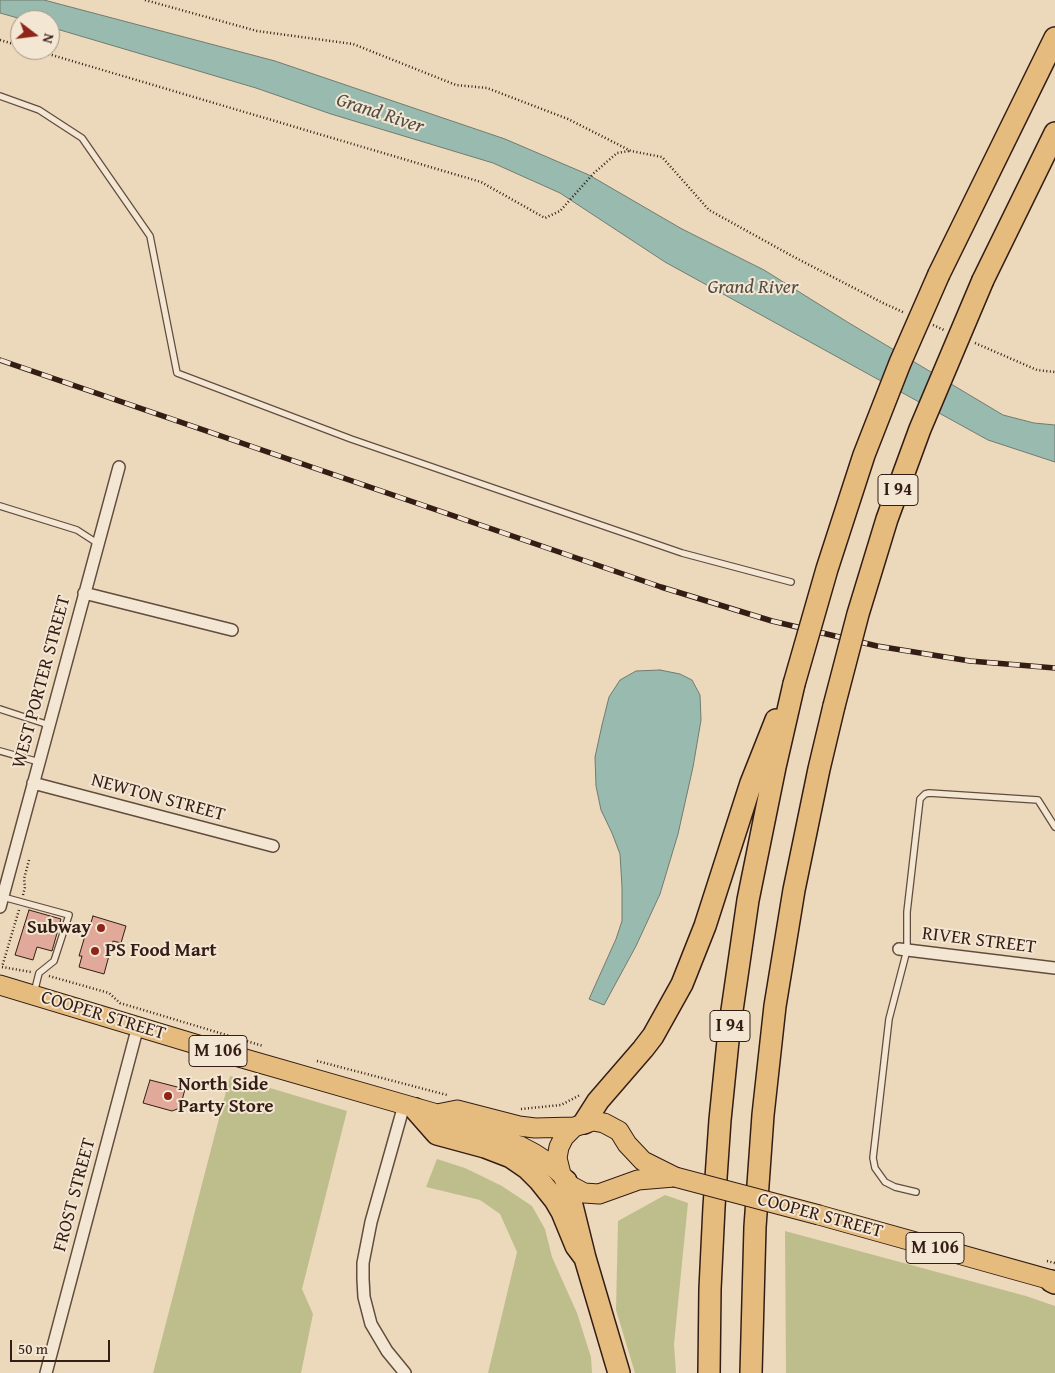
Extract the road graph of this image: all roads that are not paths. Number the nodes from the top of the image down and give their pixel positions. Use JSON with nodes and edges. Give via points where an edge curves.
{"nodes":[{"id":1,"x":1055,"y":38,"type":"edge"},
{"id":2,"x":0,"y":96,"type":"edge"},
{"id":3,"x":1055,"y":133,"type":"edge"},
{"id":4,"x":119,"y":467,"type":"dead end"},
{"id":5,"x":0,"y":506,"type":"edge"},
{"id":6,"x":98,"y":543,"type":"junction"},
{"id":7,"x":791,"y":582,"type":"dead end"},
{"id":8,"x":84,"y":593,"type":"junction"},
{"id":9,"x":232,"y":630,"type":"dead end"},
{"id":10,"x":794,"y":684,"type":"junction"},
{"id":11,"x":0,"y":709,"type":"edge"},
{"id":12,"x":49,"y":724,"type":"junction"},
{"id":13,"x":0,"y":751,"type":"edge"},
{"id":14,"x":39,"y":762,"type":"junction"},
{"id":15,"x":33,"y":783,"type":"junction"},
{"id":16,"x":1055,"y":827,"type":"edge"},
{"id":17,"x":273,"y":846,"type":"dead end"},
{"id":18,"x":1,"y":902,"type":"edge"},
{"id":19,"x":903,"y":949,"type":"junction"},
{"id":20,"x":1055,"y":968,"type":"edge"},
{"id":21,"x":0,"y":985,"type":"edge"},
{"id":22,"x":33,"y":995,"type":"junction"},
{"id":23,"x":138,"y":1026,"type":"junction"},
{"id":24,"x":409,"y":1107,"type":"junction"},
{"id":25,"x":437,"y":1114,"type":"junction"},
{"id":26,"x":579,"y":1125,"type":"junction"},
{"id":27,"x":627,"y":1144,"type":"junction"},
{"id":28,"x":759,"y":1176,"type":"junction"},
{"id":29,"x":674,"y":1177,"type":"junction"},
{"id":30,"x":564,"y":1178,"type":"junction"},
{"id":31,"x":615,"y":1187,"type":"junction"},
{"id":32,"x":916,"y":1192,"type":"dead end"},
{"id":33,"x":585,"y":1258,"type":"junction"},
{"id":34,"x":1054,"y":1282,"type":"edge"},
{"id":35,"x":403,"y":1372,"type":"edge"},
{"id":36,"x":46,"y":1373,"type":"edge"},
{"id":37,"x":619,"y":1373,"type":"edge"},
{"id":38,"x":709,"y":1373,"type":"edge"},
{"id":39,"x":752,"y":1373,"type":"edge"},
{"id":40,"x":766,"y":1373,"type":"edge"}],
"edges":[{"from":1,"to":10,"type":"highway","number":"I 94","bridge":true,"via":[[938,274],[900,363],[864,455]]},
{"from":2,"to":7,"type":"lane","via":[[38,110],[82,138],[150,236],[177,373],[351,439],[672,550]]},
{"from":3,"to":28,"type":"highway","number":"I 94","bridge":true,"via":[[982,280],[920,429],[887,519],[858,614],[819,769],[794,890],[775,1006]]},
{"from":4,"to":6,"type":"street","name":"WEST PORTER STREET"},
{"from":5,"to":6,"type":"lane","via":[[77,530]]},
{"from":6,"to":8,"type":"street","name":"WEST PORTER STREET"},
{"from":8,"to":9,"type":"street"},
{"from":8,"to":12,"type":"street","name":"WEST PORTER STREET"},
{"from":10,"to":26,"type":"highway","via":[[760,757],[705,926],[682,984],[661,1024],[643,1049]]},
{"from":10,"to":38,"type":"highway","number":"I 94","via":[[748,900],[731,1021],[714,1207]]},
{"from":11,"to":12,"type":"lane"},
{"from":12,"to":14,"type":"street","name":"WEST PORTER STREET"},
{"from":13,"to":14,"type":"lane"},
{"from":14,"to":15,"type":"street","name":"WEST PORTER STREET"},
{"from":15,"to":17,"type":"street","name":"NEWTON STREET"},
{"from":15,"to":18,"type":"street","name":"WEST PORTER STREET"},
{"from":16,"to":19,"type":"lane","via":[[1038,800],[929,793],[922,796]]},
{"from":18,"to":22,"type":"lane","via":[[21,902],[69,914],[54,961],[39,973]]},
{"from":19,"to":20,"type":"street","name":"RIVER STREET"},
{"from":19,"to":32,"type":"lane","via":[[890,1019],[873,1158],[875,1168],[886,1182]]},
{"from":21,"to":22,"type":"main road","name":"COOPER STREET","number":"M 106"},
{"from":22,"to":23,"type":"main road","name":"COOPER STREET","number":"M 106"},
{"from":23,"to":24,"type":"main road","name":"COOPER STREET","number":"M 106"},
{"from":23,"to":36,"type":"street","name":"FROST STREET"},
{"from":24,"to":25,"type":"main road","name":"COOPER STREET","number":"M 106"},
{"from":24,"to":33,"type":"highway","via":[[437,1134],[485,1147],[511,1157],[527,1168],[555,1200]]},
{"from":24,"to":35,"type":"street","via":[[371,1222],[363,1263],[364,1297],[371,1324]]},
{"from":25,"to":26,"type":"main road","name":"COOPER STREET","number":"M 106","via":[[457,1110],[527,1127]]},
{"from":25,"to":30,"type":"main road","name":"COOPER STREET","number":"M 106","via":[[450,1127],[527,1150],[542,1158]]},
{"from":26,"to":27,"type":"main road","name":"COOPER STREET","number":"M 106","via":[[598,1122],[609,1125],[622,1135]]},
{"from":26,"to":30,"type":"main road","via":[[564,1137],[559,1147],[557,1158]]},
{"from":27,"to":29,"type":"main road","name":"COOPER STREET","number":"M 106","via":[[643,1161]]},
{"from":27,"to":31,"type":"main road","via":[[628,1167]]},
{"from":28,"to":39,"type":"highway","number":"I 94","via":[[752,1285]]},
{"from":28,"to":40,"type":"highway"},
{"from":29,"to":31,"type":"main road","name":"COOPER STREET","number":"M 106","via":[[638,1180]]},
{"from":29,"to":34,"type":"main road","name":"COOPER STREET","number":"M 106","bridge":true},
{"from":30,"to":31,"type":"main road","name":"COOPER STREET","number":"M 106","via":[[574,1189],[589,1194],[604,1193]]},
{"from":30,"to":33,"type":"highway"},
{"from":33,"to":37,"type":"highway"}]}
